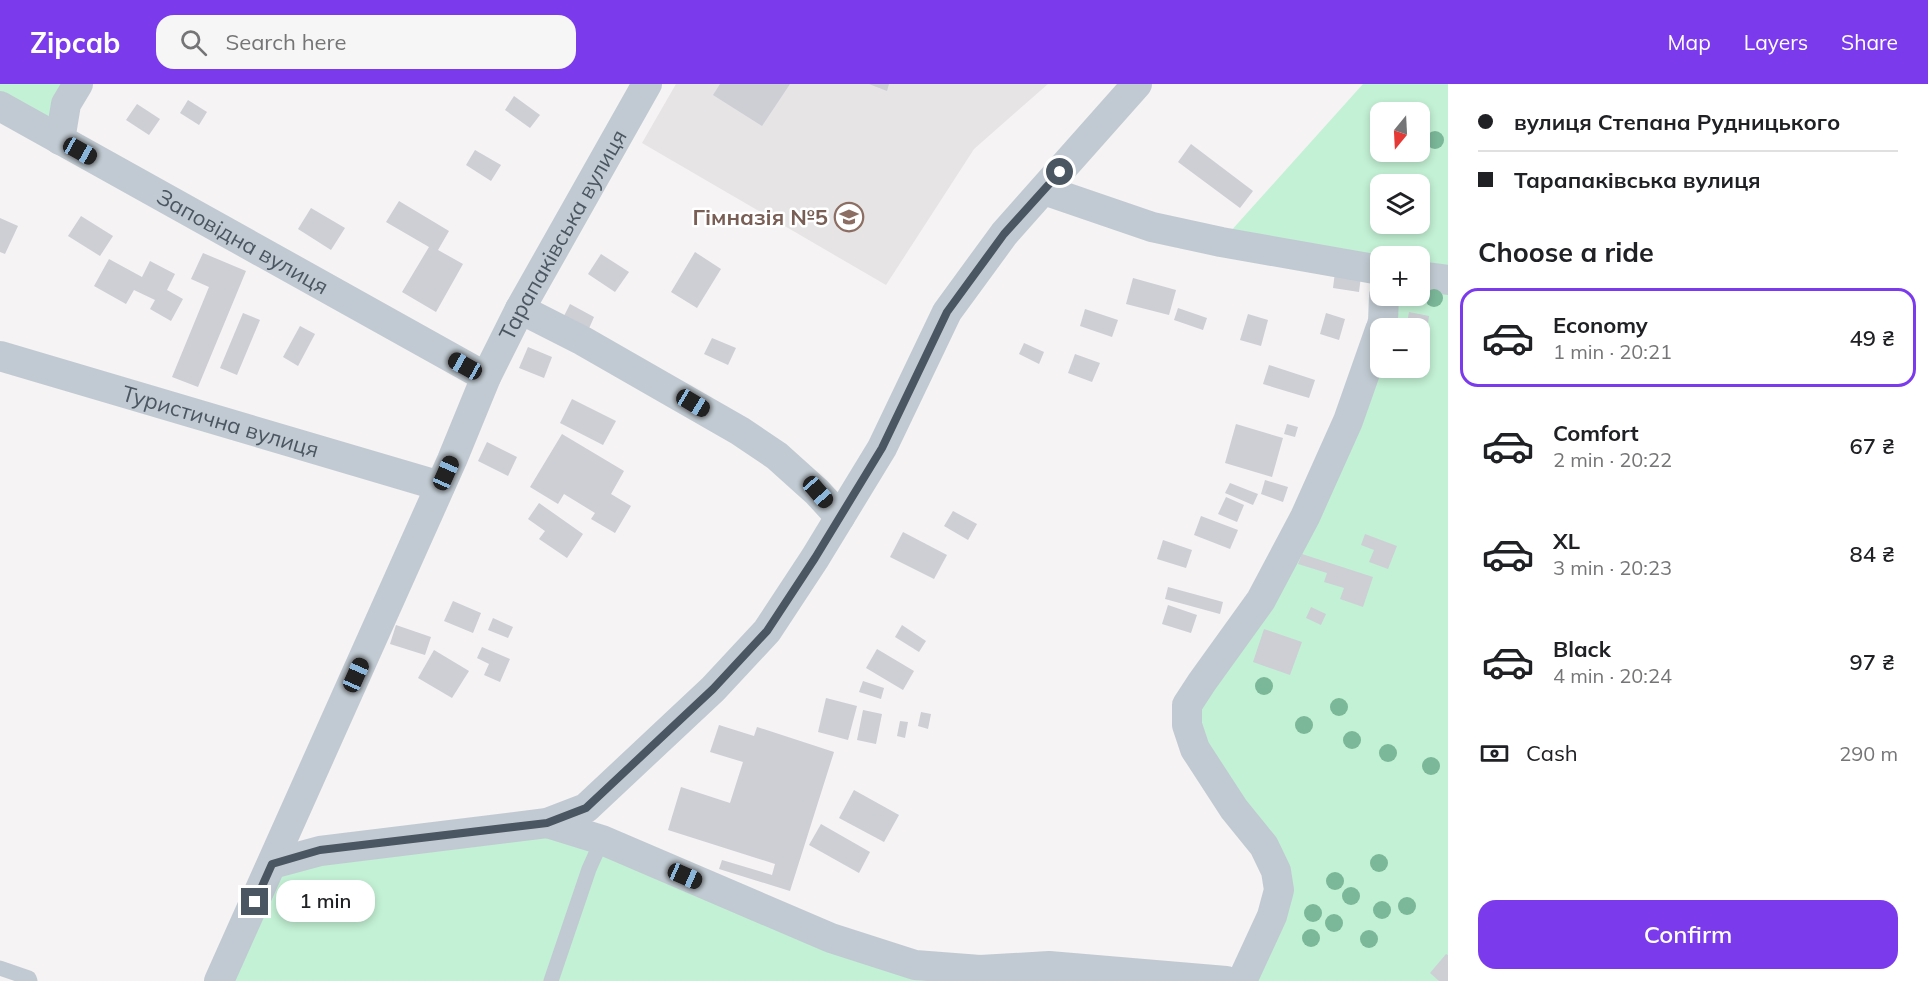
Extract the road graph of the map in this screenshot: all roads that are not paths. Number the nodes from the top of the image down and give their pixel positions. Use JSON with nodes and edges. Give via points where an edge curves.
{"nodes":[{"id":1,"x":78,"y":84,"type":"edge"},
{"id":2,"x":647,"y":84,"type":"edge"},
{"id":3,"x":1137,"y":84,"type":"edge"},
{"id":4,"x":0,"y":106,"type":"edge"},
{"id":5,"x":60,"y":140,"type":"junction"},
{"id":6,"x":1044,"y":190,"type":"junction"},
{"id":7,"x":1370,"y":268,"type":"edge"},
{"id":8,"x":1430,"y":278,"type":"edge"},
{"id":9,"x":1448,"y":280,"type":"edge"},
{"id":10,"x":520,"y":309,"type":"junction"},
{"id":11,"x":0,"y":356,"type":"edge"},
{"id":12,"x":1370,"y":358,"type":"edge"},
{"id":13,"x":486,"y":377,"type":"junction"},
{"id":14,"x":440,"y":486,"type":"junction"},
{"id":15,"x":840,"y":517,"type":"junction"},
{"id":16,"x":547,"y":823,"type":"junction"},
{"id":17,"x":602,"y":840,"type":"junction"},
{"id":18,"x":272,"y":864,"type":"junction"},
{"id":19,"x":0,"y":968,"type":"edge"},
{"id":20,"x":30,"y":981,"type":"edge"},
{"id":21,"x":219,"y":981,"type":"edge"},
{"id":22,"x":551,"y":981,"type":"edge"},
{"id":23,"x":1226,"y":981,"type":"edge"},
{"id":24,"x":1242,"y":981,"type":"edge"}],
"edges":[{"from":1,"to":5,"type":"street","via":[[66,104]]},
{"from":2,"to":10,"type":"street","name":"Тарапаківська вулиця"},
{"from":3,"to":6,"type":"street"},
{"from":4,"to":5,"type":"street","name":"Заповідна вулиця"},
{"from":5,"to":13,"type":"street","name":"Заповідна вулиця"},
{"from":6,"to":7,"type":"street","via":[[1152,227]]},
{"from":6,"to":15,"type":"street","via":[[1004,234],[947,312],[882,448]]},
{"from":8,"to":9,"type":"street"},
{"from":10,"to":13,"type":"street","name":"Тарапаківська вулиця"},
{"from":10,"to":15,"type":"street","via":[[740,431],[777,456]]},
{"from":11,"to":14,"type":"street","name":"Туристична вулиця"},
{"from":12,"to":24,"type":"street","via":[[1348,421],[1305,518],[1261,600],[1187,705],[1187,725],[1195,749],[1264,846],[1276,871],[1279,890],[1272,916]]},
{"from":13,"to":14,"type":"street","name":"Тарапаківська вулиця"},
{"from":14,"to":18,"type":"street","name":"Тарапаківська вулиця"},
{"from":15,"to":16,"type":"street","via":[[767,631],[713,689],[586,808]]},
{"from":16,"to":17,"type":"street"},
{"from":16,"to":18,"type":"street","via":[[320,850]]},
{"from":17,"to":22,"type":"lane"},
{"from":17,"to":23,"type":"street","via":[[831,938],[915,965],[980,970],[1049,966]]},
{"from":18,"to":21,"type":"street","name":"Тарапаківська вулиця"},
{"from":19,"to":20,"type":"lane"}]}
